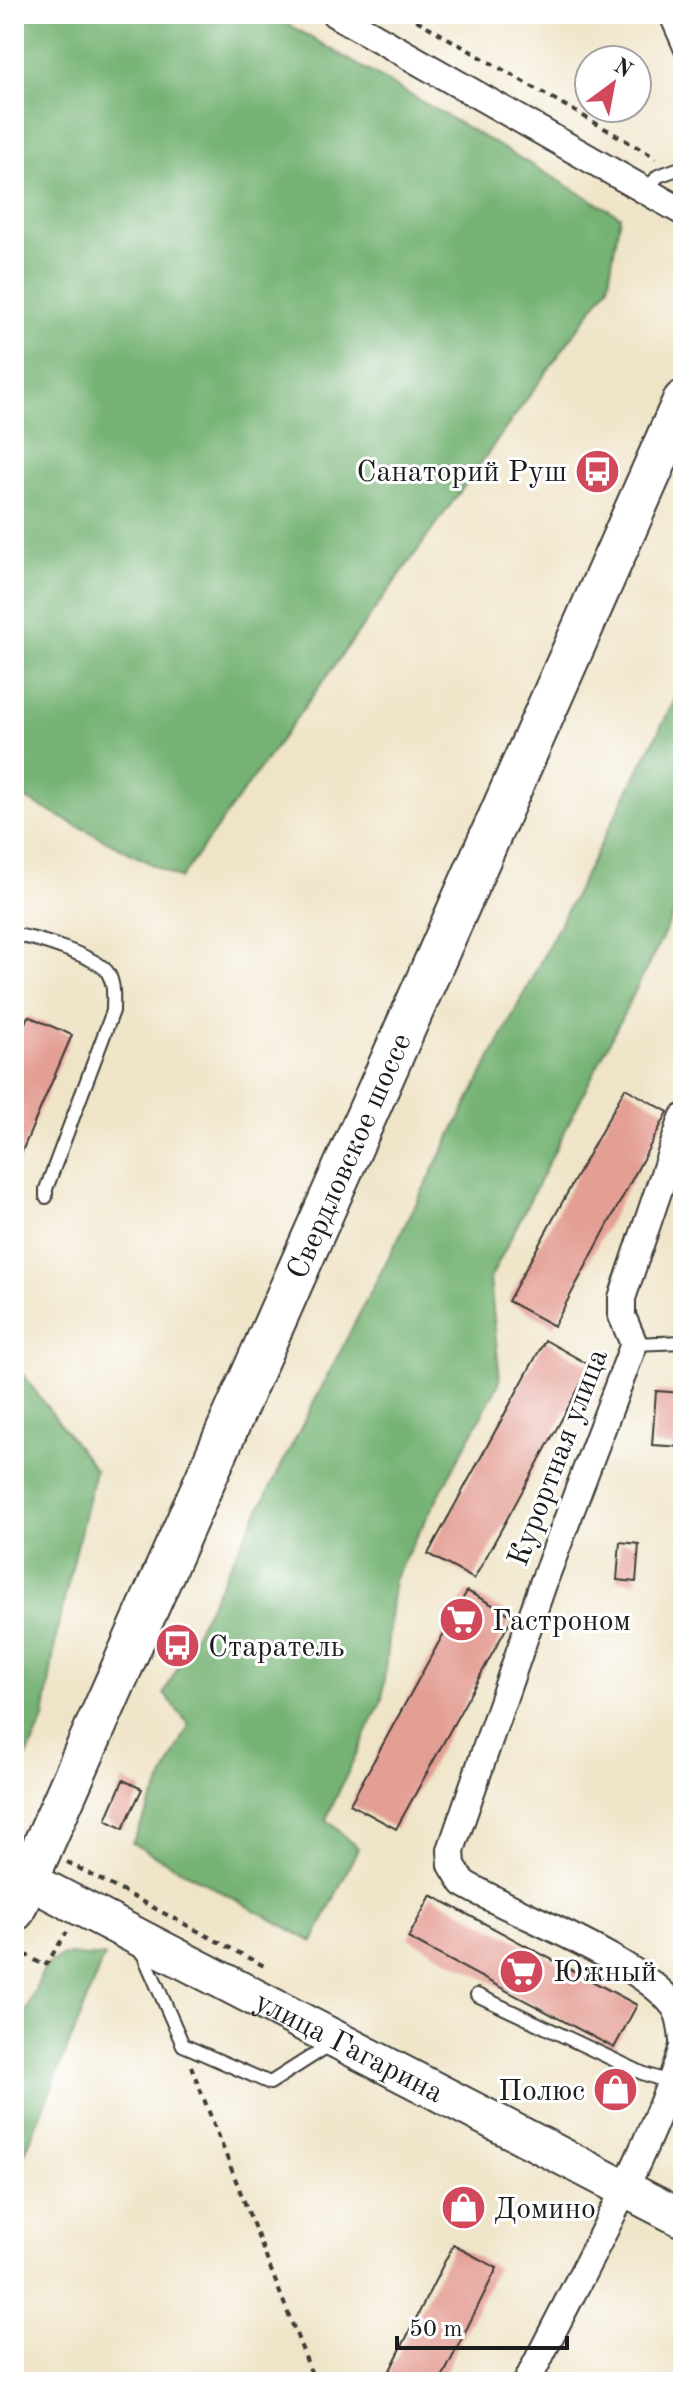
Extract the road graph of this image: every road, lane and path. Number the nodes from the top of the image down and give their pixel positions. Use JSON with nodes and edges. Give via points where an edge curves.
{"nodes":[{"id":1,"x":335,"y":14,"type":"edge"},
{"id":2,"x":406,"y":14,"type":"edge"},
{"id":3,"x":665,"y":14,"type":"edge"},
{"id":4,"x":683,"y":55,"type":"edge"},
{"id":5,"x":679,"y":167,"type":"edge"},
{"id":6,"x":646,"y":191,"type":"junction"},
{"id":7,"x":683,"y":212,"type":"edge"},
{"id":8,"x":683,"y":401,"type":"edge"},
{"id":9,"x":14,"y":935,"type":"edge"},
{"id":10,"x":683,"y":1118,"type":"edge"},
{"id":11,"x":46,"y":1197,"type":"dead end"},
{"id":12,"x":683,"y":1342,"type":"edge"},
{"id":13,"x":634,"y":1344,"type":"junction"},
{"id":14,"x":19,"y":1888,"type":"edge"},
{"id":15,"x":134,"y":1934,"type":"junction"},
{"id":16,"x":477,"y":1995,"type":"dead end"},
{"id":17,"x":337,"y":2040,"type":"junction"},
{"id":18,"x":683,"y":2044,"type":"edge"},
{"id":19,"x":183,"y":2045,"type":"junction"},
{"id":20,"x":671,"y":2083,"type":"junction"},
{"id":21,"x":623,"y":2188,"type":"junction"},
{"id":22,"x":683,"y":2219,"type":"edge"},
{"id":23,"x":315,"y":2382,"type":"edge"},
{"id":24,"x":527,"y":2382,"type":"edge"}],
"edges":[{"from":1,"to":6,"type":"street"},
{"from":2,"to":5,"type":"path"},
{"from":3,"to":4,"type":"lane"},
{"from":5,"to":6,"type":"lane","via":[[658,176]]},
{"from":6,"to":7,"type":"street"},
{"from":8,"to":14,"type":"main road","name":"Свердловское шоссе"},
{"from":9,"to":11,"type":"lane","via":[[95,960],[113,984],[113,1011]]},
{"from":10,"to":13,"type":"street","name":"Курортная улица","via":[[622,1298],[622,1316]]},
{"from":12,"to":13,"type":"lane"},
{"from":13,"to":18,"type":"street","name":"Курортная улица","via":[[482,1753],[451,1850],[452,1865],[463,1883],[619,1963],[654,1987],[675,2007]]},
{"from":14,"to":15,"type":"street","name":"улица Гагарина"},
{"from":15,"to":17,"type":"street","name":"улица Гагарина"},
{"from":15,"to":19,"type":"lane"},
{"from":16,"to":20,"type":"lane"},
{"from":17,"to":19,"type":"lane","via":[[270,2083]]},
{"from":17,"to":21,"type":"street","name":"улица Гагарина"},
{"from":18,"to":20,"type":"street"},
{"from":19,"to":23,"type":"path"},
{"from":20,"to":21,"type":"street"},
{"from":21,"to":22,"type":"street","name":"улица Гагарина"},
{"from":21,"to":24,"type":"street"}]}
